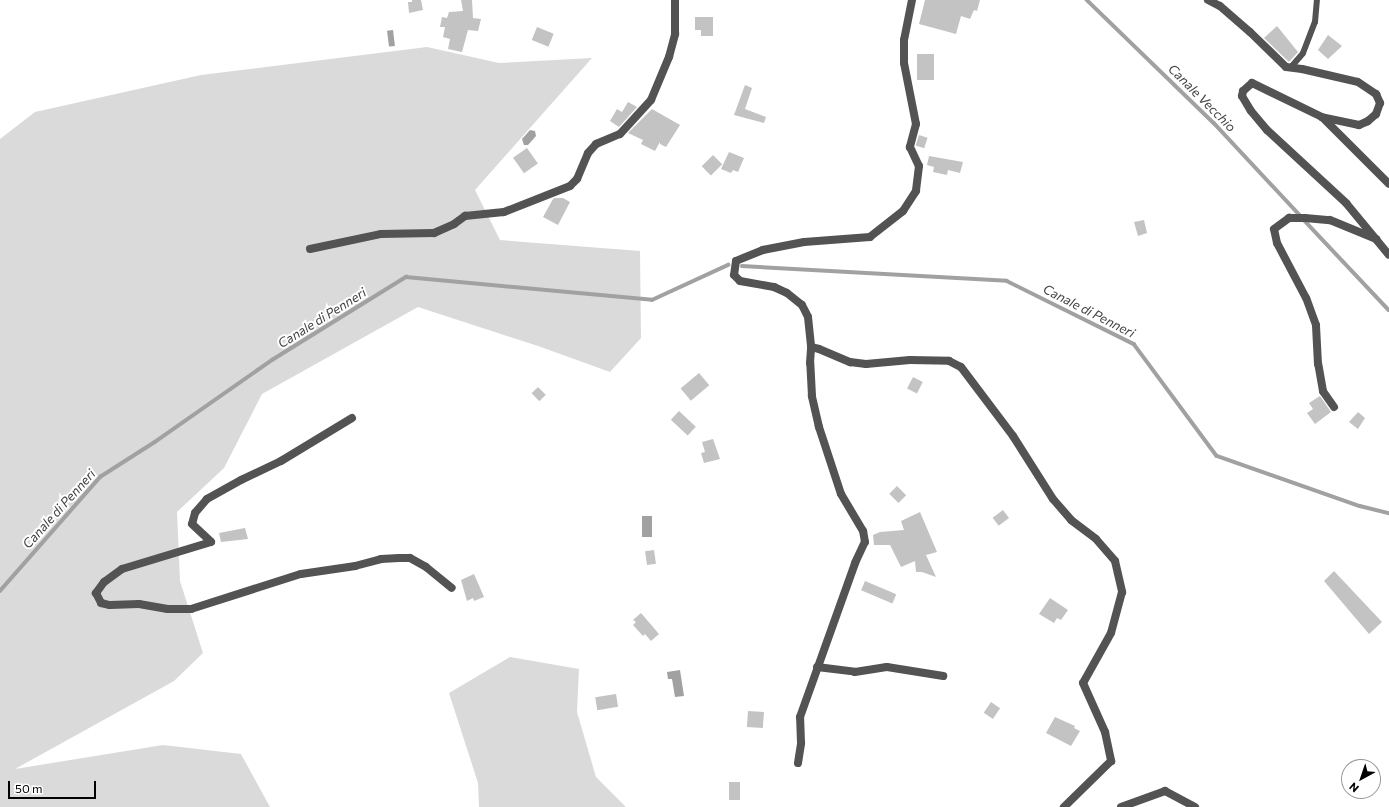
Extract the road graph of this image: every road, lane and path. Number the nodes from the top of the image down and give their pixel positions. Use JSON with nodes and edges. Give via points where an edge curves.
{"nodes":[{"id":1,"x":675,"y":0,"type":"edge"},
{"id":2,"x":912,"y":0,"type":"edge"},
{"id":3,"x":1208,"y":0,"type":"edge"},
{"id":4,"x":1317,"y":0,"type":"edge"},
{"id":5,"x":1291,"y":67,"type":"junction"},
{"id":6,"x":1322,"y":117,"type":"junction"},
{"id":7,"x":1389,"y":184,"type":"edge"},
{"id":8,"x":1376,"y":239,"type":"junction"},
{"id":9,"x":310,"y":249,"type":"dead end"},
{"id":10,"x":1389,"y":255,"type":"edge"},
{"id":11,"x":811,"y":347,"type":"junction"},
{"id":12,"x":1334,"y":407,"type":"dead end"},
{"id":13,"x":352,"y":418,"type":"dead end"},
{"id":14,"x":452,"y":588,"type":"dead end"},
{"id":15,"x":817,"y":667,"type":"junction"},
{"id":16,"x":943,"y":676,"type":"dead end"},
{"id":17,"x":798,"y":763,"type":"dead end"},
{"id":18,"x":1064,"y":807,"type":"edge"},
{"id":19,"x":1121,"y":807,"type":"edge"},
{"id":20,"x":1195,"y":807,"type":"edge"}],
"edges":[{"from":1,"to":9,"type":"street","via":[[675,34],[670,58],[651,100],[620,134],[596,144],[588,153],[577,180],[570,186],[504,212],[464,216],[454,224],[434,233],[381,234]]},
{"from":2,"to":11,"type":"street","via":[[904,40],[904,62],[916,124],[910,147],[919,166],[916,191],[904,211],[870,237],[797,243],[763,250],[736,261],[734,275],[740,281],[774,287],[802,305],[808,317]]},
{"from":3,"to":5,"type":"street","via":[[1220,6],[1250,32],[1281,64]]},
{"from":4,"to":5,"type":"lane","via":[[1315,22],[1303,53]]},
{"from":5,"to":6,"type":"street","via":[[1358,82],[1376,94],[1380,103],[1376,114],[1359,125]]},
{"from":6,"to":7,"type":"street"},
{"from":6,"to":8,"type":"street","via":[[1252,83],[1243,91],[1242,96],[1251,111],[1267,130],[1346,203]]},
{"from":8,"to":10,"type":"street"},
{"from":8,"to":12,"type":"street","via":[[1330,220],[1289,218],[1274,229],[1277,243],[1306,298],[1316,325],[1318,364],[1323,391]]},
{"from":11,"to":15,"type":"street","via":[[812,396],[819,427],[841,494],[863,531],[865,542]]},
{"from":11,"to":18,"type":"street","via":[[850,362],[866,364],[910,360],[950,361],[961,368],[1014,436],[1053,499],[1072,520],[1096,539],[1115,561],[1122,592],[1111,633],[1083,683],[1105,732],[1111,761]]},
{"from":13,"to":14,"type":"street","via":[[282,461],[207,499],[195,513],[192,524],[211,542],[122,569],[104,582],[96,593],[101,602],[110,605],[139,604],[168,609],[191,609],[301,574],[399,558],[410,558]]},
{"from":15,"to":16,"type":"street","via":[[855,672],[887,667]]},
{"from":15,"to":17,"type":"street","via":[[800,717],[801,743]]},
{"from":19,"to":20,"type":"street","via":[[1165,791]]}]}
